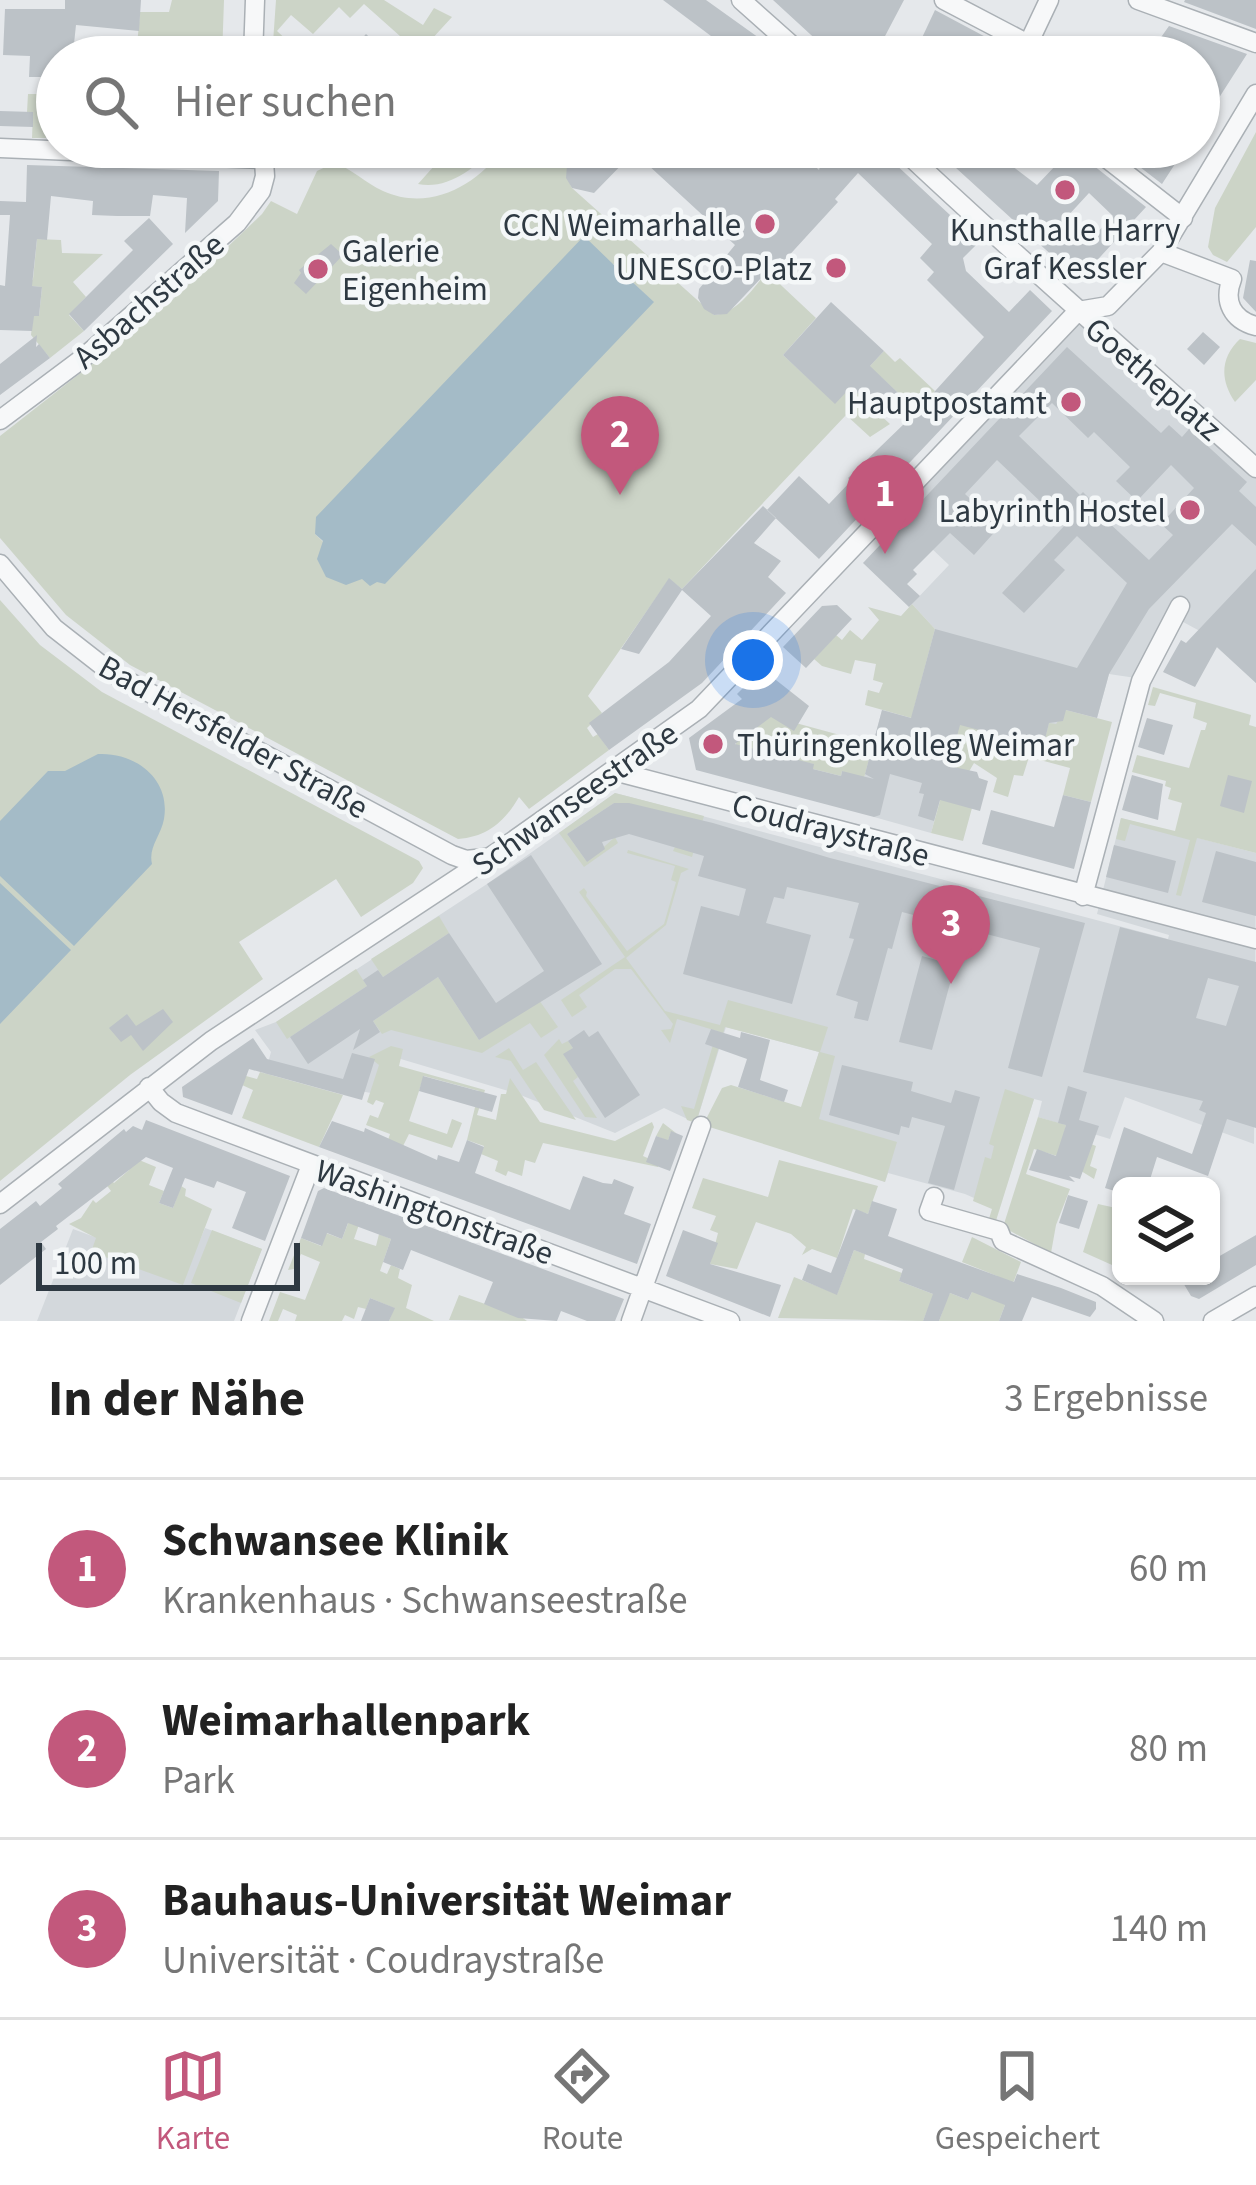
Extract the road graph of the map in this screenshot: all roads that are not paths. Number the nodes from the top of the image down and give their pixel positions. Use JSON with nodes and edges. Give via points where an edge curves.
{"nodes":[{"id":1,"x":255,"y":0,"type":"edge"},
{"id":2,"x":741,"y":0,"type":"edge"},
{"id":3,"x":1049,"y":0,"type":"edge"},
{"id":4,"x":1138,"y":0,"type":"edge"},
{"id":5,"x":948,"y":1,"type":"edge"},
{"id":6,"x":254,"y":36,"type":"edge"},
{"id":7,"x":781,"y":36,"type":"edge"},
{"id":8,"x":1002,"y":36,"type":"edge"},
{"id":9,"x":1032,"y":36,"type":"edge"},
{"id":10,"x":1256,"y":44,"type":"edge"},
{"id":11,"x":1256,"y":94,"type":"edge"},
{"id":12,"x":0,"y":148,"type":"edge"},
{"id":13,"x":36,"y":149,"type":"edge"},
{"id":14,"x":1220,"y":154,"type":"edge"},
{"id":15,"x":262,"y":168,"type":"edge"},
{"id":16,"x":923,"y":168,"type":"edge"},
{"id":17,"x":1118,"y":168,"type":"edge"},
{"id":18,"x":1212,"y":168,"type":"edge"},
{"id":19,"x":1178,"y":225,"type":"junction"},
{"id":20,"x":1161,"y":251,"type":"junction"},
{"id":21,"x":1078,"y":311,"type":"junction"},
{"id":22,"x":1256,"y":326,"type":"edge"},
{"id":23,"x":0,"y":420,"type":"edge"},
{"id":24,"x":1256,"y":468,"type":"edge"},
{"id":25,"x":0,"y":564,"type":"edge"},
{"id":26,"x":1180,"y":606,"type":"dead end"},
{"id":27,"x":614,"y":771,"type":"junction"},
{"id":28,"x":496,"y":854,"type":"junction"},
{"id":29,"x":1083,"y":896,"type":"junction"},
{"id":30,"x":1256,"y":939,"type":"edge"},
{"id":31,"x":149,"y":1087,"type":"junction"},
{"id":32,"x":701,"y":1126,"type":"dead end"},
{"id":33,"x":311,"y":1165,"type":"junction"},
{"id":34,"x":934,"y":1196,"type":"dead end"},
{"id":35,"x":0,"y":1204,"type":"edge"},
{"id":36,"x":643,"y":1288,"type":"junction"},
{"id":37,"x":1256,"y":1295,"type":"edge"},
{"id":38,"x":251,"y":1321,"type":"edge"},
{"id":39,"x":631,"y":1321,"type":"edge"},
{"id":40,"x":730,"y":1321,"type":"edge"},
{"id":41,"x":1154,"y":1321,"type":"edge"},
{"id":42,"x":1214,"y":1321,"type":"edge"}],
"edges":[{"from":1,"to":6,"type":"street"},
{"from":2,"to":7,"type":"street"},
{"from":3,"to":9,"type":"street"},
{"from":4,"to":10,"type":"street"},
{"from":5,"to":8,"type":"street"},
{"from":11,"to":14,"type":"street","name":"Goetheplatz"},
{"from":12,"to":13,"type":"street"},
{"from":15,"to":23,"type":"street","name":"Asbachstraße","via":[[261,191],[237,223]]},
{"from":16,"to":21,"type":"street"},
{"from":17,"to":19,"type":"street"},
{"from":18,"to":19,"type":"street","name":"Goetheplatz"},
{"from":19,"to":20,"type":"street","name":"Goetheplatz"},
{"from":20,"to":21,"type":"street","name":"Goetheplatz","via":[[1108,306]]},
{"from":20,"to":22,"type":"street","via":[[1232,279],[1232,310]]},
{"from":21,"to":24,"type":"street","name":"Goetheplatz"},
{"from":21,"to":27,"type":"street","name":"Schwanseestraße","via":[[719,692]]},
{"from":25,"to":28,"type":"street","name":"Bad Hersfelder Straße","via":[[54,628],[110,671],[452,855]]},
{"from":26,"to":29,"type":"street","via":[[1141,681]]},
{"from":27,"to":28,"type":"street","name":"Schwanseestraße"},
{"from":27,"to":29,"type":"street","name":"Coudraystraße"},
{"from":28,"to":31,"type":"street","name":"Schwanseestraße"},
{"from":29,"to":30,"type":"street","name":"Coudraystraße"},
{"from":31,"to":33,"type":"street","name":"Washingtonstraße","via":[[176,1113]]},
{"from":31,"to":35,"type":"street","name":"Schwanseestraße"},
{"from":32,"to":36,"type":"street"},
{"from":33,"to":36,"type":"street","name":"Washingtonstraße"},
{"from":33,"to":38,"type":"street"},
{"from":34,"to":41,"type":"street","via":[[929,1211],[999,1231],[1003,1241],[1102,1286]]},
{"from":36,"to":39,"type":"street"},
{"from":36,"to":40,"type":"street","name":"Washingtonstraße"},
{"from":37,"to":42,"type":"street"}]}
